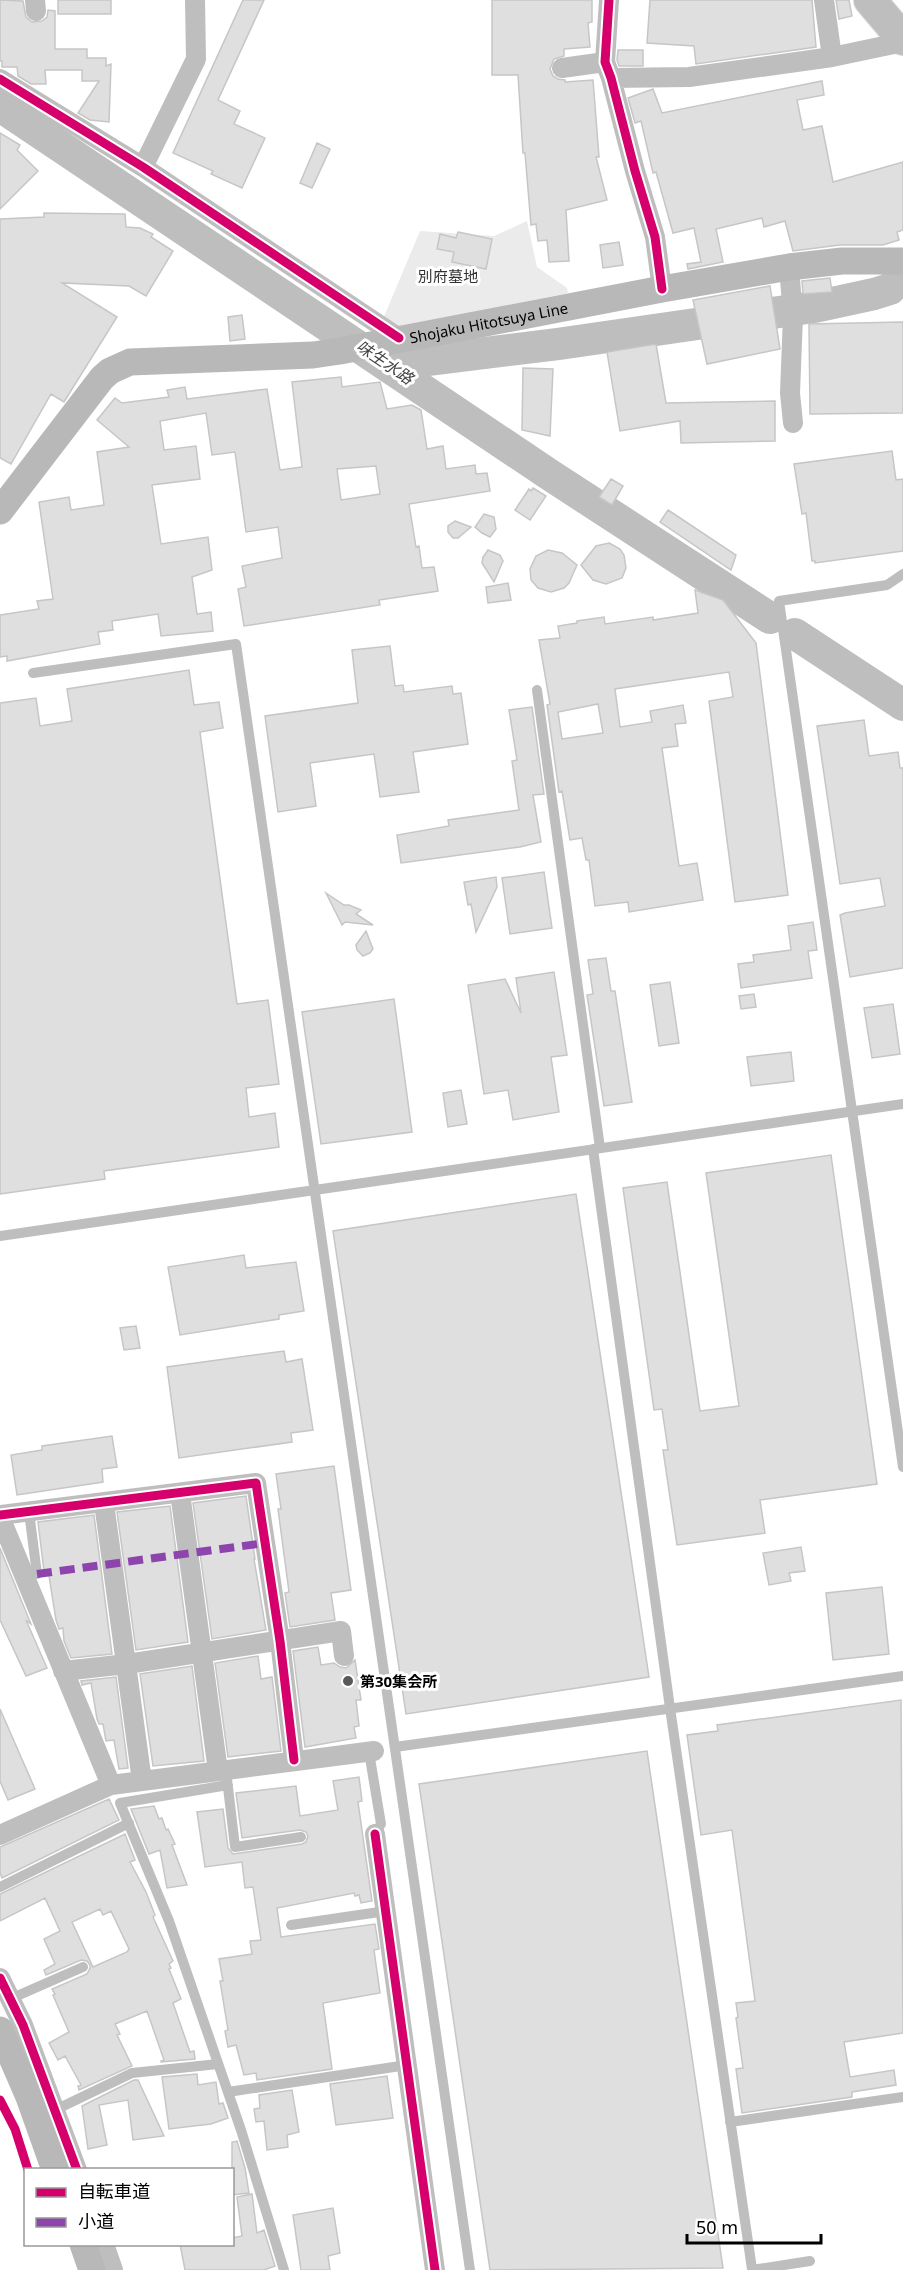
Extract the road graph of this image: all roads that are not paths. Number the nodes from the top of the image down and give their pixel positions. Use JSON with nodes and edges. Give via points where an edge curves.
{"nodes":[{"id":1,"x":195,"y":0,"type":"edge"},
{"id":2,"x":609,"y":0,"type":"edge"},
{"id":3,"x":824,"y":0,"type":"edge"},
{"id":4,"x":870,"y":0,"type":"edge"},
{"id":5,"x":903,"y":41,"type":"edge"},
{"id":6,"x":832,"y":57,"type":"junction"},
{"id":7,"x":562,"y":68,"type":"dead end"},
{"id":8,"x":608,"y":70,"type":"junction"},
{"id":9,"x":3,"y":88,"type":"edge"},
{"id":10,"x":143,"y":167,"type":"junction"},
{"id":11,"x":897,"y":257,"type":"edge"},
{"id":12,"x":789,"y":267,"type":"junction"},
{"id":13,"x":663,"y":289,"type":"junction"},
{"id":14,"x":388,"y":341,"type":"junction"},
{"id":15,"x":793,"y":423,"type":"dead end"},
{"id":16,"x":0,"y":511,"type":"edge"},
{"id":17,"x":903,"y":574,"type":"edge"},
{"id":18,"x":33,"y":673,"type":"dead end"},
{"id":19,"x":537,"y":690,"type":"dead end"},
{"id":20,"x":903,"y":1104,"type":"edge"},
{"id":21,"x":852,"y":1112,"type":"junction"},
{"id":22,"x":596,"y":1149,"type":"junction"},
{"id":23,"x":315,"y":1190,"type":"junction"},
{"id":24,"x":0,"y":1236,"type":"edge"},
{"id":25,"x":903,"y":1467,"type":"edge"},
{"id":26,"x":180,"y":1493,"type":"junction"},
{"id":27,"x":104,"y":1503,"type":"junction"},
{"id":28,"x":29,"y":1512,"type":"junction"},
{"id":29,"x":0,"y":1516,"type":"edge"},
{"id":30,"x":5,"y":1544,"type":"edge"},
{"id":31,"x":37,"y":1574,"type":"dead end"},
{"id":32,"x":280,"y":1641,"type":"junction"},
{"id":33,"x":203,"y":1652,"type":"junction"},
{"id":34,"x":344,"y":1656,"type":"dead end"},
{"id":35,"x":127,"y":1664,"type":"junction"},
{"id":36,"x":63,"y":1671,"type":"junction"},
{"id":37,"x":903,"y":1676,"type":"edge"},
{"id":38,"x":670,"y":1708,"type":"junction"},
{"id":39,"x":395,"y":1747,"type":"junction"},
{"id":40,"x":371,"y":1752,"type":"joint"},
{"id":41,"x":294,"y":1760,"type":"junction"},
{"id":42,"x":224,"y":1775,"type":"junction"},
{"id":43,"x":142,"y":1781,"type":"junction"},
{"id":44,"x":111,"y":1785,"type":"junction"},
{"id":45,"x":129,"y":1823,"type":"junction"},
{"id":46,"x":375,"y":1834,"type":"joint"},
{"id":47,"x":0,"y":1835,"type":"edge"},
{"id":48,"x":301,"y":1837,"type":"dead end"},
{"id":49,"x":0,"y":1887,"type":"edge"},
{"id":50,"x":386,"y":1911,"type":"junction"},
{"id":51,"x":291,"y":1925,"type":"dead end"},
{"id":52,"x":83,"y":1967,"type":"dead end"},
{"id":53,"x":0,"y":1978,"type":"edge"},
{"id":54,"x":10,"y":1999,"type":"junction"},
{"id":55,"x":0,"y":2030,"type":"edge"},
{"id":56,"x":218,"y":2064,"type":"junction"},
{"id":57,"x":407,"y":2065,"type":"junction"},
{"id":58,"x":228,"y":2092,"type":"junction"},
{"id":59,"x":903,"y":2097,"type":"edge"},
{"id":60,"x":55,"y":2110,"type":"junction"},
{"id":61,"x":730,"y":2122,"type":"junction"},
{"id":62,"x":55,"y":2168,"type":"edge"},
{"id":63,"x":77,"y":2168,"type":"edge"},
{"id":64,"x":84,"y":2246,"type":"edge"},
{"id":65,"x":105,"y":2246,"type":"edge"},
{"id":66,"x":810,"y":2261,"type":"dead end"},
{"id":67,"x":92,"y":2270,"type":"edge"},
{"id":68,"x":113,"y":2270,"type":"edge"},
{"id":69,"x":284,"y":2270,"type":"edge"},
{"id":70,"x":435,"y":2270,"type":"edge"},
{"id":71,"x":471,"y":2270,"type":"edge"},
{"id":72,"x":752,"y":2270,"type":"edge"}],
"edges":[{"from":1,"to":10,"type":"street","via":[[196,59]]},
{"from":2,"to":8,"type":"street"},
{"from":3,"to":6,"type":"street"},
{"from":4,"to":5,"type":"main road"},
{"from":5,"to":6,"type":"street"},
{"from":6,"to":8,"type":"street","via":[[689,77]]},
{"from":7,"to":8,"type":"street"},
{"from":8,"to":13,"type":"street","via":[[655,237]]},
{"from":9,"to":10,"type":"street"},
{"from":10,"to":14,"type":"street"},
{"from":11,"to":12,"type":"main road","name":"Shojaku Hitotsuya Line"},
{"from":12,"to":13,"type":"main road","name":"Shojaku Hitotsuya Line"},
{"from":12,"to":15,"type":"street"},
{"from":13,"to":14,"type":"main road","name":"Shojaku Hitotsuya Line"},
{"from":14,"to":16,"type":"main road","name":"Shojaku Hitotsuya Line","via":[[313,355],[120,365],[102,378]]},
{"from":17,"to":21,"type":"lane","via":[[887,585],[779,601]]},
{"from":18,"to":23,"type":"lane","via":[[236,644]]},
{"from":19,"to":22,"type":"lane"},
{"from":20,"to":21,"type":"lane"},
{"from":21,"to":22,"type":"lane"},
{"from":21,"to":25,"type":"lane"},
{"from":22,"to":23,"type":"lane"},
{"from":22,"to":38,"type":"lane"},
{"from":23,"to":24,"type":"lane"},
{"from":23,"to":39,"type":"lane"},
{"from":26,"to":27,"type":"street"},
{"from":26,"to":32,"type":"street","via":[[256,1484]]},
{"from":26,"to":33,"type":"street"},
{"from":27,"to":28,"type":"street"},
{"from":27,"to":35,"type":"street"},
{"from":28,"to":29,"type":"street"},
{"from":28,"to":31,"type":"lane"},
{"from":29,"to":30,"type":"street"},
{"from":30,"to":36,"type":"street"},
{"from":32,"to":33,"type":"street"},
{"from":32,"to":34,"type":"street","via":[[341,1631]]},
{"from":32,"to":41,"type":"street"},
{"from":33,"to":35,"type":"street"},
{"from":33,"to":42,"type":"street"},
{"from":35,"to":36,"type":"street"},
{"from":35,"to":43,"type":"street"},
{"from":36,"to":44,"type":"street"},
{"from":37,"to":38,"type":"lane"},
{"from":38,"to":39,"type":"lane"},
{"from":38,"to":61,"type":"lane"},
{"from":39,"to":71,"type":"lane"},
{"from":40,"to":41,"type":"street"},
{"from":40,"to":46,"type":"lane","via":[[381,1824]]},
{"from":41,"to":42,"type":"street"},
{"from":42,"to":43,"type":"street"},
{"from":42,"to":45,"type":"lane","via":[[120,1803]]},
{"from":42,"to":48,"type":"lane","via":[[235,1848]]},
{"from":43,"to":44,"type":"street"},
{"from":44,"to":47,"type":"street"},
{"from":45,"to":49,"type":"lane"},
{"from":45,"to":56,"type":"lane","via":[[169,1921]]},
{"from":46,"to":50,"type":"street"},
{"from":50,"to":51,"type":"lane"},
{"from":50,"to":57,"type":"street"},
{"from":52,"to":54,"type":"lane"},
{"from":53,"to":54,"type":"street"},
{"from":54,"to":60,"type":"street"},
{"from":55,"to":62,"type":"main road"},
{"from":56,"to":58,"type":"lane"},
{"from":56,"to":60,"type":"lane","via":[[132,2073]]},
{"from":57,"to":58,"type":"lane"},
{"from":57,"to":70,"type":"street"},
{"from":58,"to":69,"type":"lane"},
{"from":59,"to":61,"type":"lane"},
{"from":60,"to":63,"type":"street"},
{"from":61,"to":72,"type":"lane"},
{"from":64,"to":67,"type":"main road"},
{"from":65,"to":68,"type":"street"},
{"from":66,"to":72,"type":"lane"}]}
